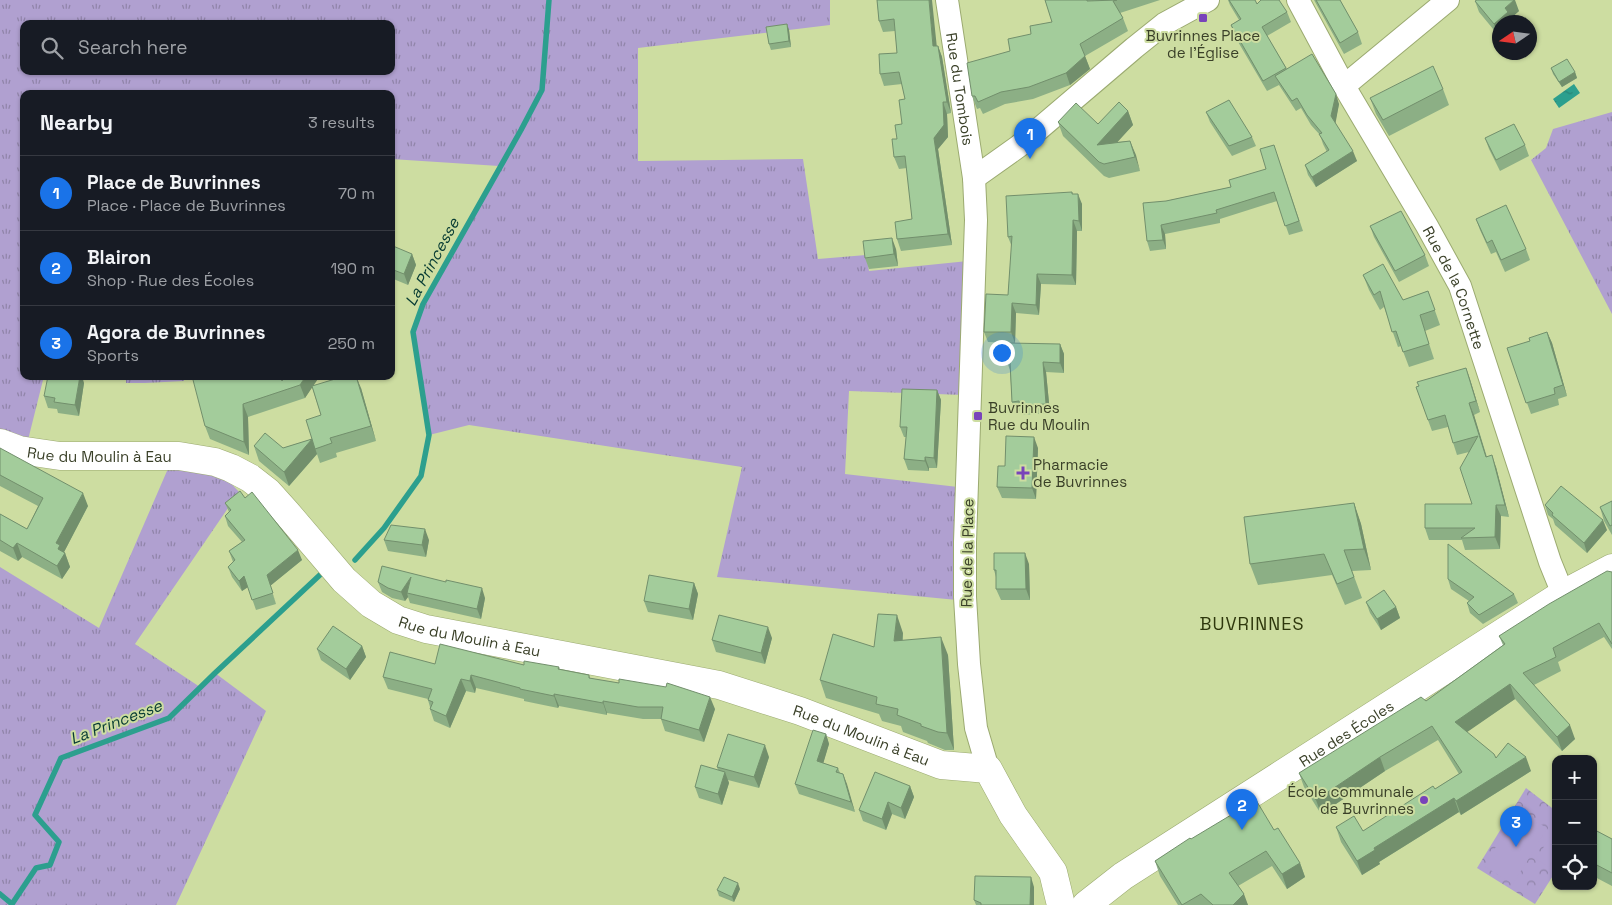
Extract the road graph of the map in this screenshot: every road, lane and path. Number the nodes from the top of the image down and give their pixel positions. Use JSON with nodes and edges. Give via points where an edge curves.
{"nodes":[{"id":1,"x":947,"y":0,"type":"edge"},
{"id":2,"x":1208,"y":0,"type":"edge"},
{"id":3,"x":1298,"y":0,"type":"edge"},
{"id":4,"x":1448,"y":0,"type":"edge"},
{"id":5,"x":1344,"y":86,"type":"junction"},
{"id":6,"x":974,"y":178,"type":"junction"},
{"id":7,"x":0,"y":443,"type":"edge"},
{"id":8,"x":1612,"y":568,"type":"edge"},
{"id":9,"x":1563,"y":594,"type":"junction"},
{"id":10,"x":988,"y":769,"type":"junction"},
{"id":11,"x":1061,"y":905,"type":"edge"},
{"id":12,"x":1086,"y":905,"type":"edge"}],
"edges":[{"from":1,"to":6,"type":"street","name":"Rue du Tombois"},
{"from":2,"to":6,"type":"street","via":[[1164,24],[1019,146]]},
{"from":3,"to":5,"type":"street","name":"Rue de la Cornette"},
{"from":4,"to":5,"type":"street"},
{"from":5,"to":9,"type":"street","name":"Rue de la Cornette","via":[[1460,286]]},
{"from":6,"to":10,"type":"street","name":"Rue de la Place","via":[[976,220],[965,597],[976,728]]},
{"from":7,"to":10,"type":"street","name":"Rue du Moulin à Eau","via":[[20,450],[60,456],[179,456],[215,462],[250,478],[268,492],[344,580],[371,604],[398,620],[426,629],[719,685],[800,711],[941,764]]},
{"from":8,"to":9,"type":"street","name":"Rue des Écoles"},
{"from":9,"to":12,"type":"street","name":"Rue des Écoles","via":[[1124,876]]},
{"from":10,"to":11,"type":"street","name":"Rue de la Place","via":[[1013,815],[1053,872]]}]}
